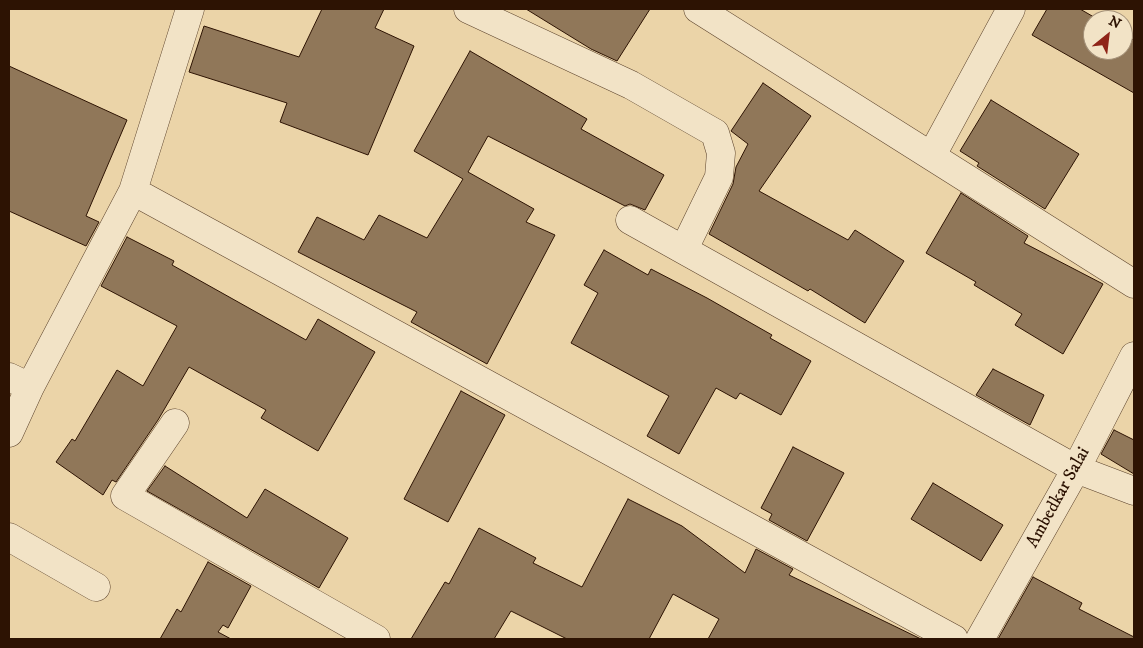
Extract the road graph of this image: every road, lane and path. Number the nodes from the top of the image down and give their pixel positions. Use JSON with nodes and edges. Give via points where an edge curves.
{"nodes":[{"id":1,"x":190,"y":9,"type":"edge"},
{"id":2,"x":468,"y":9,"type":"edge"},
{"id":3,"x":698,"y":9,"type":"edge"},
{"id":4,"x":1011,"y":9,"type":"edge"},
{"id":5,"x":932,"y":155,"type":"junction"},
{"id":6,"x":133,"y":191,"type":"junction"},
{"id":7,"x":630,"y":220,"type":"dead end"},
{"id":8,"x":684,"y":249,"type":"junction"},
{"id":9,"x":1134,"y":284,"type":"edge"},
{"id":10,"x":1134,"y":356,"type":"edge"},
{"id":11,"x":19,"y":382,"type":"edge"},
{"id":12,"x":175,"y":423,"type":"dead end"},
{"id":13,"x":9,"y":433,"type":"edge"},
{"id":14,"x":1076,"y":469,"type":"junction"},
{"id":15,"x":1134,"y":491,"type":"edge"},
{"id":16,"x":9,"y":538,"type":"edge"},
{"id":17,"x":96,"y":587,"type":"dead end"},
{"id":18,"x":376,"y":639,"type":"edge"},
{"id":19,"x":954,"y":639,"type":"edge"},
{"id":20,"x":980,"y":639,"type":"edge"}],
"edges":[{"from":1,"to":6,"type":"street"},
{"from":2,"to":8,"type":"street","via":[[630,85],[715,133],[721,153],[719,177]]},
{"from":3,"to":5,"type":"street"},
{"from":4,"to":5,"type":"street"},
{"from":5,"to":9,"type":"street"},
{"from":6,"to":11,"type":"street"},
{"from":6,"to":19,"type":"street"},
{"from":7,"to":8,"type":"street"},
{"from":8,"to":14,"type":"street"},
{"from":10,"to":14,"type":"street","name":"Ambedkar Salai"},
{"from":11,"to":13,"type":"street"},
{"from":12,"to":18,"type":"street","via":[[125,496]]},
{"from":14,"to":15,"type":"street"},
{"from":14,"to":20,"type":"street","name":"Ambedkar Salai"},
{"from":16,"to":17,"type":"street"}]}
